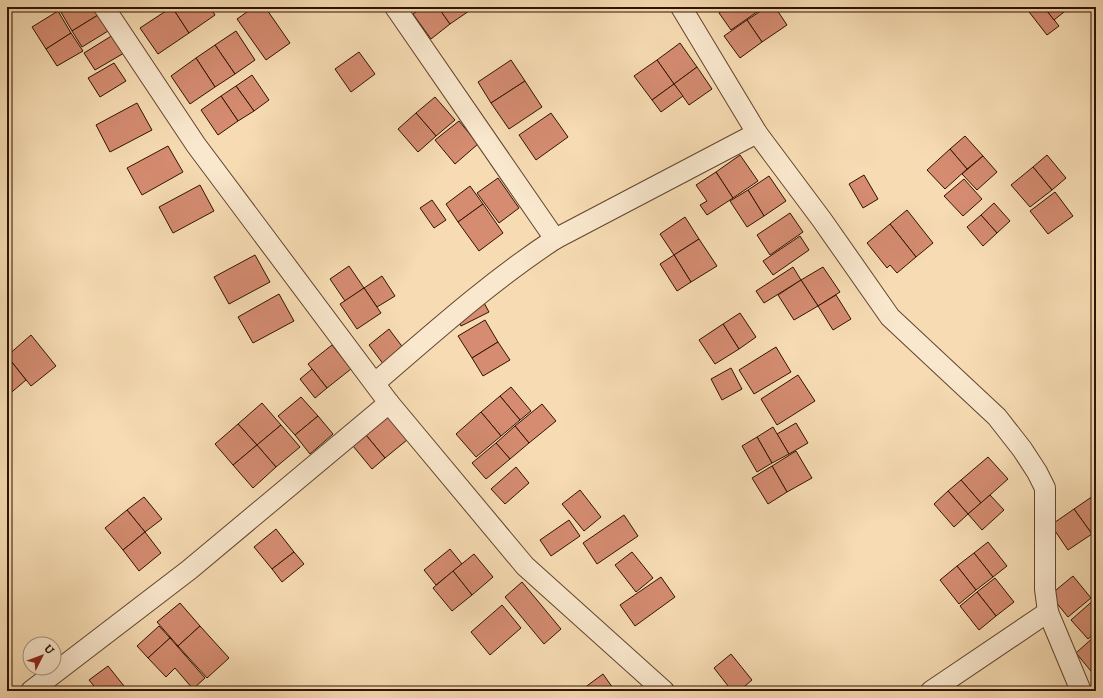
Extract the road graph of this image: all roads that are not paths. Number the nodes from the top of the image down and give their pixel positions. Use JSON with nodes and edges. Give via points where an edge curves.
{"nodes":[{"id":1,"x":104,"y":7,"type":"edge"},
{"id":2,"x":394,"y":7,"type":"edge"},
{"id":3,"x":681,"y":7,"type":"edge"},
{"id":4,"x":757,"y":132,"type":"junction"},
{"id":5,"x":555,"y":239,"type":"junction"},
{"id":6,"x":375,"y":383,"type":"junction"},
{"id":7,"x":389,"y":403,"type":"junction"},
{"id":8,"x":1048,"y":612,"type":"junction"},
{"id":9,"x":31,"y":691,"type":"edge"},
{"id":10,"x":664,"y":691,"type":"edge"},
{"id":11,"x":931,"y":691,"type":"edge"},
{"id":12,"x":1081,"y":691,"type":"edge"}],
"edges":[{"from":1,"to":6,"type":"street","via":[[196,145]]},
{"from":2,"to":5,"type":"street"},
{"from":3,"to":4,"type":"street"},
{"from":4,"to":5,"type":"street"},
{"from":4,"to":8,"type":"street","via":[[890,317],[997,417],[1037,472],[1045,488],[1045,589]]},
{"from":5,"to":6,"type":"street","via":[[470,302]]},
{"from":6,"to":7,"type":"street"},
{"from":7,"to":9,"type":"street","via":[[188,570]]},
{"from":7,"to":10,"type":"street","via":[[525,566]]},
{"from":8,"to":11,"type":"street"},
{"from":8,"to":12,"type":"street"}]}
